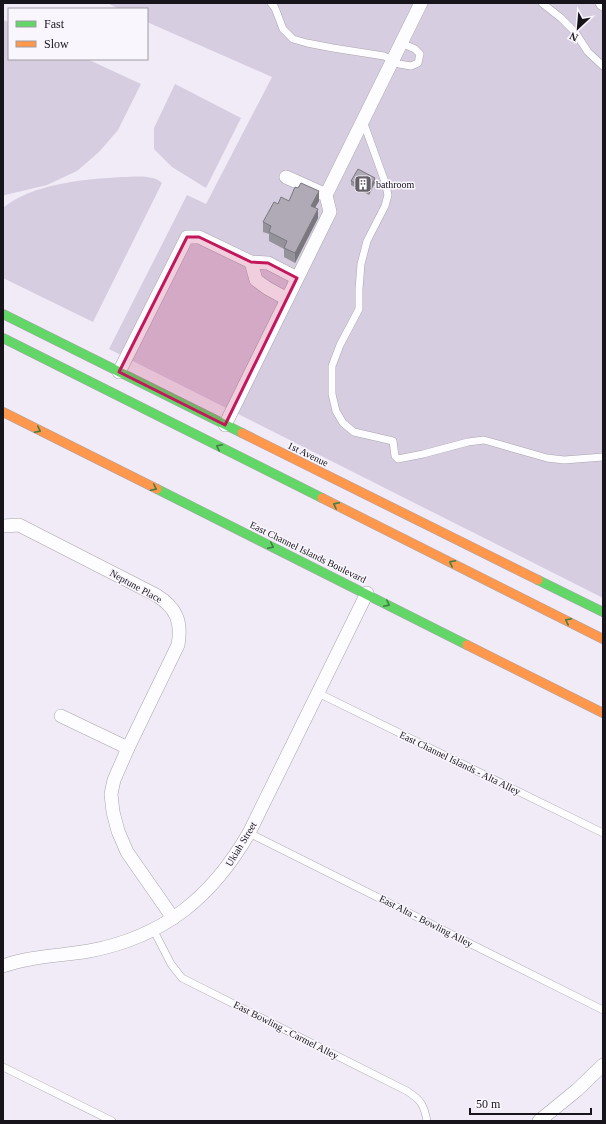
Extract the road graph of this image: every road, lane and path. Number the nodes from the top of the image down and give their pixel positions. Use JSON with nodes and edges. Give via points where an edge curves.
{"nodes":[{"id":1,"x":271,"y":3,"type":"edge"},
{"id":2,"x":421,"y":3,"type":"edge"},
{"id":3,"x":542,"y":3,"type":"edge"},
{"id":4,"x":401,"y":43,"type":"junction"},
{"id":5,"x":392,"y":61,"type":"junction"},
{"id":6,"x":603,"y":66,"type":"edge"},
{"id":7,"x":362,"y":121,"type":"junction"},
{"id":8,"x":286,"y":177,"type":"dead end"},
{"id":9,"x":326,"y":196,"type":"junction"},
{"id":10,"x":251,"y":262,"type":"junction"},
{"id":11,"x":297,"y":278,"type":"junction"},
{"id":12,"x":287,"y":299,"type":"junction"},
{"id":13,"x":3,"y":314,"type":"edge"},
{"id":14,"x":3,"y":338,"type":"edge"},
{"id":15,"x":119,"y":372,"type":"junction"},
{"id":16,"x":3,"y":412,"type":"edge"},
{"id":17,"x":225,"y":426,"type":"junction"},
{"id":18,"x":603,"y":457,"type":"edge"},
{"id":19,"x":3,"y":526,"type":"edge"},
{"id":20,"x":367,"y":593,"type":"junction"},
{"id":21,"x":603,"y":612,"type":"edge"},
{"id":22,"x":603,"y":639,"type":"edge"},
{"id":23,"x":318,"y":693,"type":"junction"},
{"id":24,"x":603,"y":713,"type":"edge"},
{"id":25,"x":61,"y":716,"type":"dead end"},
{"id":26,"x":128,"y":748,"type":"junction"},
{"id":27,"x":603,"y":832,"type":"edge"},
{"id":28,"x":249,"y":833,"type":"junction"},
{"id":29,"x":173,"y":918,"type":"junction"},
{"id":30,"x":153,"y":929,"type":"junction"},
{"id":31,"x":3,"y":966,"type":"edge"},
{"id":32,"x":603,"y":1010,"type":"edge"},
{"id":33,"x":603,"y":1065,"type":"edge"},
{"id":34,"x":3,"y":1067,"type":"edge"},
{"id":35,"x":112,"y":1121,"type":"edge"},
{"id":36,"x":427,"y":1121,"type":"edge"},
{"id":37,"x":539,"y":1121,"type":"edge"}],
"edges":[{"from":1,"to":5,"type":"lane","via":[[283,29],[293,38],[307,43],[384,56]]},
{"from":2,"to":4,"type":"street"},
{"from":3,"to":6,"type":"lane","via":[[575,32],[588,52]]},
{"from":4,"to":5,"type":"street"},
{"from":4,"to":5,"type":"lane","via":[[420,54],[418,63],[411,66]]},
{"from":5,"to":7,"type":"street"},
{"from":7,"to":9,"type":"street"},
{"from":7,"to":18,"type":"lane","via":[[386,182],[388,195],[361,264],[359,309],[332,366],[332,394],[343,423],[354,432],[393,441],[395,456],[398,459],[484,440],[547,458],[564,460]]},
{"from":8,"to":9,"type":"street"},
{"from":9,"to":11,"type":"street","via":[[330,212]]},
{"from":10,"to":11,"type":"street","via":[[268,263]]},
{"from":10,"to":12,"type":"street","via":[[256,280]]},
{"from":10,"to":15,"type":"street","via":[[199,237],[187,237]]},
{"from":11,"to":12,"type":"street"},
{"from":12,"to":17,"type":"street"},
{"from":13,"to":15,"type":"main road","name":"1st Avenue"},
{"from":22,"to":14,"type":"main road","one_way":true},
{"from":15,"to":17,"type":"main road","name":"1st Avenue"},
{"from":16,"to":20,"type":"main road","name":"East Channel Islands Boulevard","one_way":true},
{"from":17,"to":21,"type":"main road","name":"1st Avenue"},
{"from":19,"to":26,"type":"street","name":"Neptune Place","via":[[19,525],[156,594],[173,609],[180,633],[178,645]]},
{"from":20,"to":23,"type":"street","name":"Ukiah Street"},
{"from":20,"to":24,"type":"main road","name":"East Channel Islands Boulevard","one_way":true},
{"from":23,"to":27,"type":"lane","name":"East Channel Islands - Alta Alley"},
{"from":23,"to":28,"type":"street","name":"Ukiah Street"},
{"from":25,"to":26,"type":"street"},
{"from":26,"to":29,"type":"street","name":"Neptune Place","via":[[114,780],[111,794],[118,831],[127,852]]},
{"from":28,"to":29,"type":"street","name":"Ukiah Street","via":[[220,877],[203,895]]},
{"from":28,"to":32,"type":"lane","name":"East Alta - Bowling Alley"},
{"from":29,"to":30,"type":"street","name":"Ukiah Street"},
{"from":30,"to":31,"type":"street","name":"Ukiah Street","via":[[105,948],[34,957]]},
{"from":30,"to":36,"type":"lane","name":"East Bowling - Carmel Alley","via":[[170,964],[182,978],[406,1091],[423,1105]]},
{"from":33,"to":37,"type":"street"},
{"from":34,"to":35,"type":"lane"}]}
